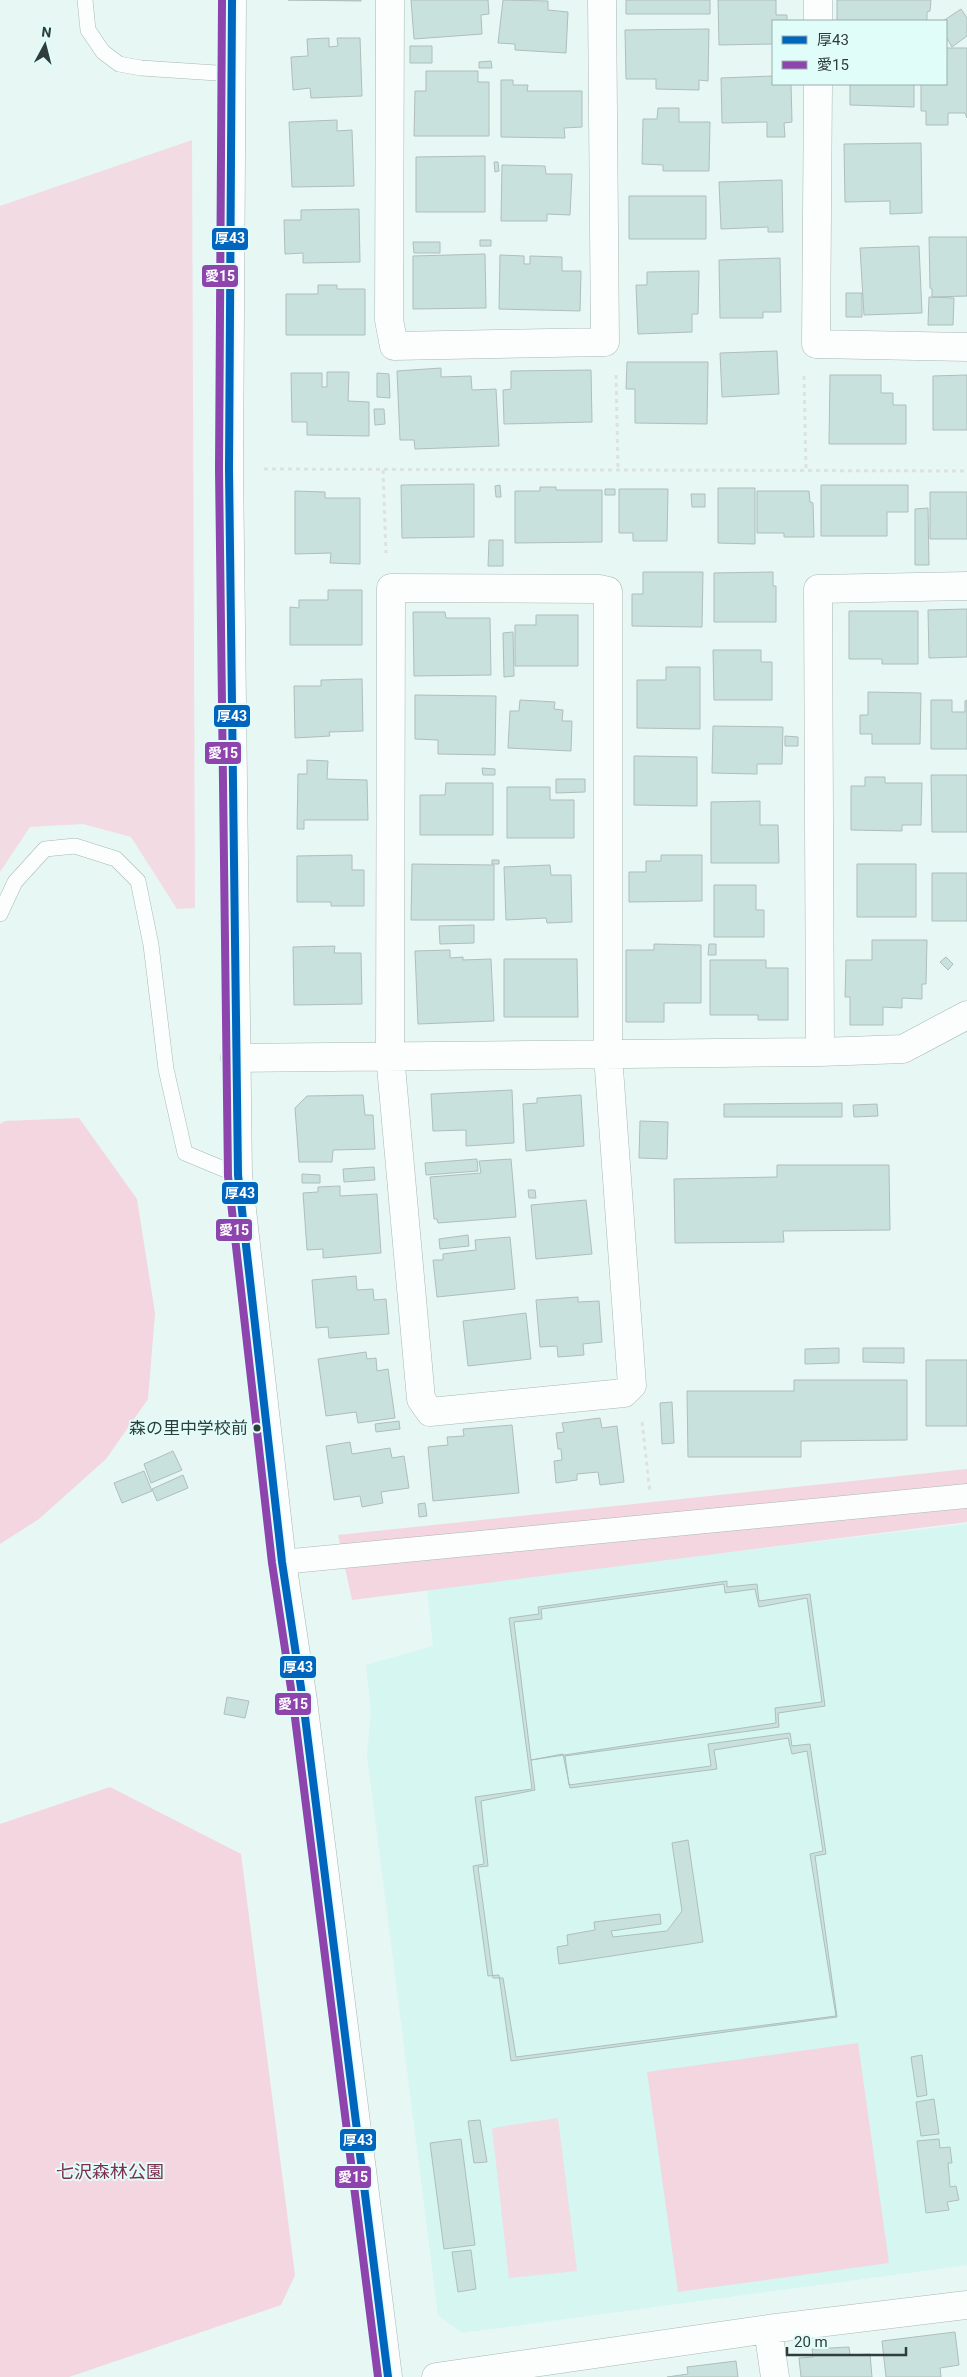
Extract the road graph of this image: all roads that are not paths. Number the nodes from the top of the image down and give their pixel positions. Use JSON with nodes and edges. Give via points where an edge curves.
{"nodes":[{"id":1,"x":85,"y":0,"type":"edge"},
{"id":2,"x":232,"y":0,"type":"edge"},
{"id":3,"x":390,"y":0,"type":"edge"},
{"id":4,"x":602,"y":0,"type":"edge"},
{"id":5,"x":818,"y":0,"type":"edge"},
{"id":6,"x":818,"y":20,"type":"edge"},
{"id":7,"x":232,"y":74,"type":"junction"},
{"id":8,"x":818,"y":85,"type":"edge"},
{"id":9,"x":967,"y":347,"type":"edge"},
{"id":10,"x":967,"y":586,"type":"edge"},
{"id":11,"x":0,"y":914,"type":"edge"},
{"id":12,"x":967,"y":1015,"type":"edge"},
{"id":13,"x":820,"y":1052,"type":"junction"},
{"id":14,"x":390,"y":1055,"type":"junction"},
{"id":15,"x":608,"y":1055,"type":"junction"},
{"id":16,"x":236,"y":1058,"type":"junction"},
{"id":17,"x":238,"y":1175,"type":"junction"},
{"id":18,"x":967,"y":1496,"type":"edge"},
{"id":19,"x":282,"y":1562,"type":"junction"},
{"id":20,"x":967,"y":2305,"type":"edge"},
{"id":21,"x":768,"y":2329,"type":"junction"},
{"id":22,"x":553,"y":2369,"type":"edge"},
{"id":23,"x":388,"y":2377,"type":"edge"},
{"id":24,"x":436,"y":2377,"type":"edge"},
{"id":25,"x":775,"y":2377,"type":"edge"}],
"edges":[{"from":1,"to":7,"type":"lane","via":[[88,30],[103,52],[120,64]]},
{"from":2,"to":7,"type":"street"},
{"from":3,"to":4,"type":"street","via":[[389,320],[394,346],[605,342]]},
{"from":5,"to":6,"type":"street"},
{"from":7,"to":16,"type":"street","via":[[229,469]]},
{"from":8,"to":9,"type":"street","via":[[816,344]]},
{"from":10,"to":13,"type":"street","via":[[818,589]]},
{"from":11,"to":17,"type":"lane","via":[[15,882],[45,849],[75,846],[116,859],[138,881],[151,945],[166,1069],[185,1153]]},
{"from":12,"to":13,"type":"street","via":[[903,1049]]},
{"from":13,"to":15,"type":"street"},
{"from":14,"to":15,"type":"street"},
{"from":14,"to":15,"type":"street","via":[[421,1399],[430,1412],[624,1393],[632,1385]]},
{"from":14,"to":15,"type":"street","via":[[391,588],[599,589],[608,592]]},
{"from":14,"to":16,"type":"street"},
{"from":16,"to":17,"type":"street"},
{"from":17,"to":19,"type":"street"},
{"from":18,"to":19,"type":"street"},
{"from":19,"to":23,"type":"street","via":[[303,1701]]},
{"from":20,"to":21,"type":"street"},
{"from":21,"to":22,"type":"street"},
{"from":21,"to":25,"type":"street"},
{"from":22,"to":24,"type":"street"}]}
